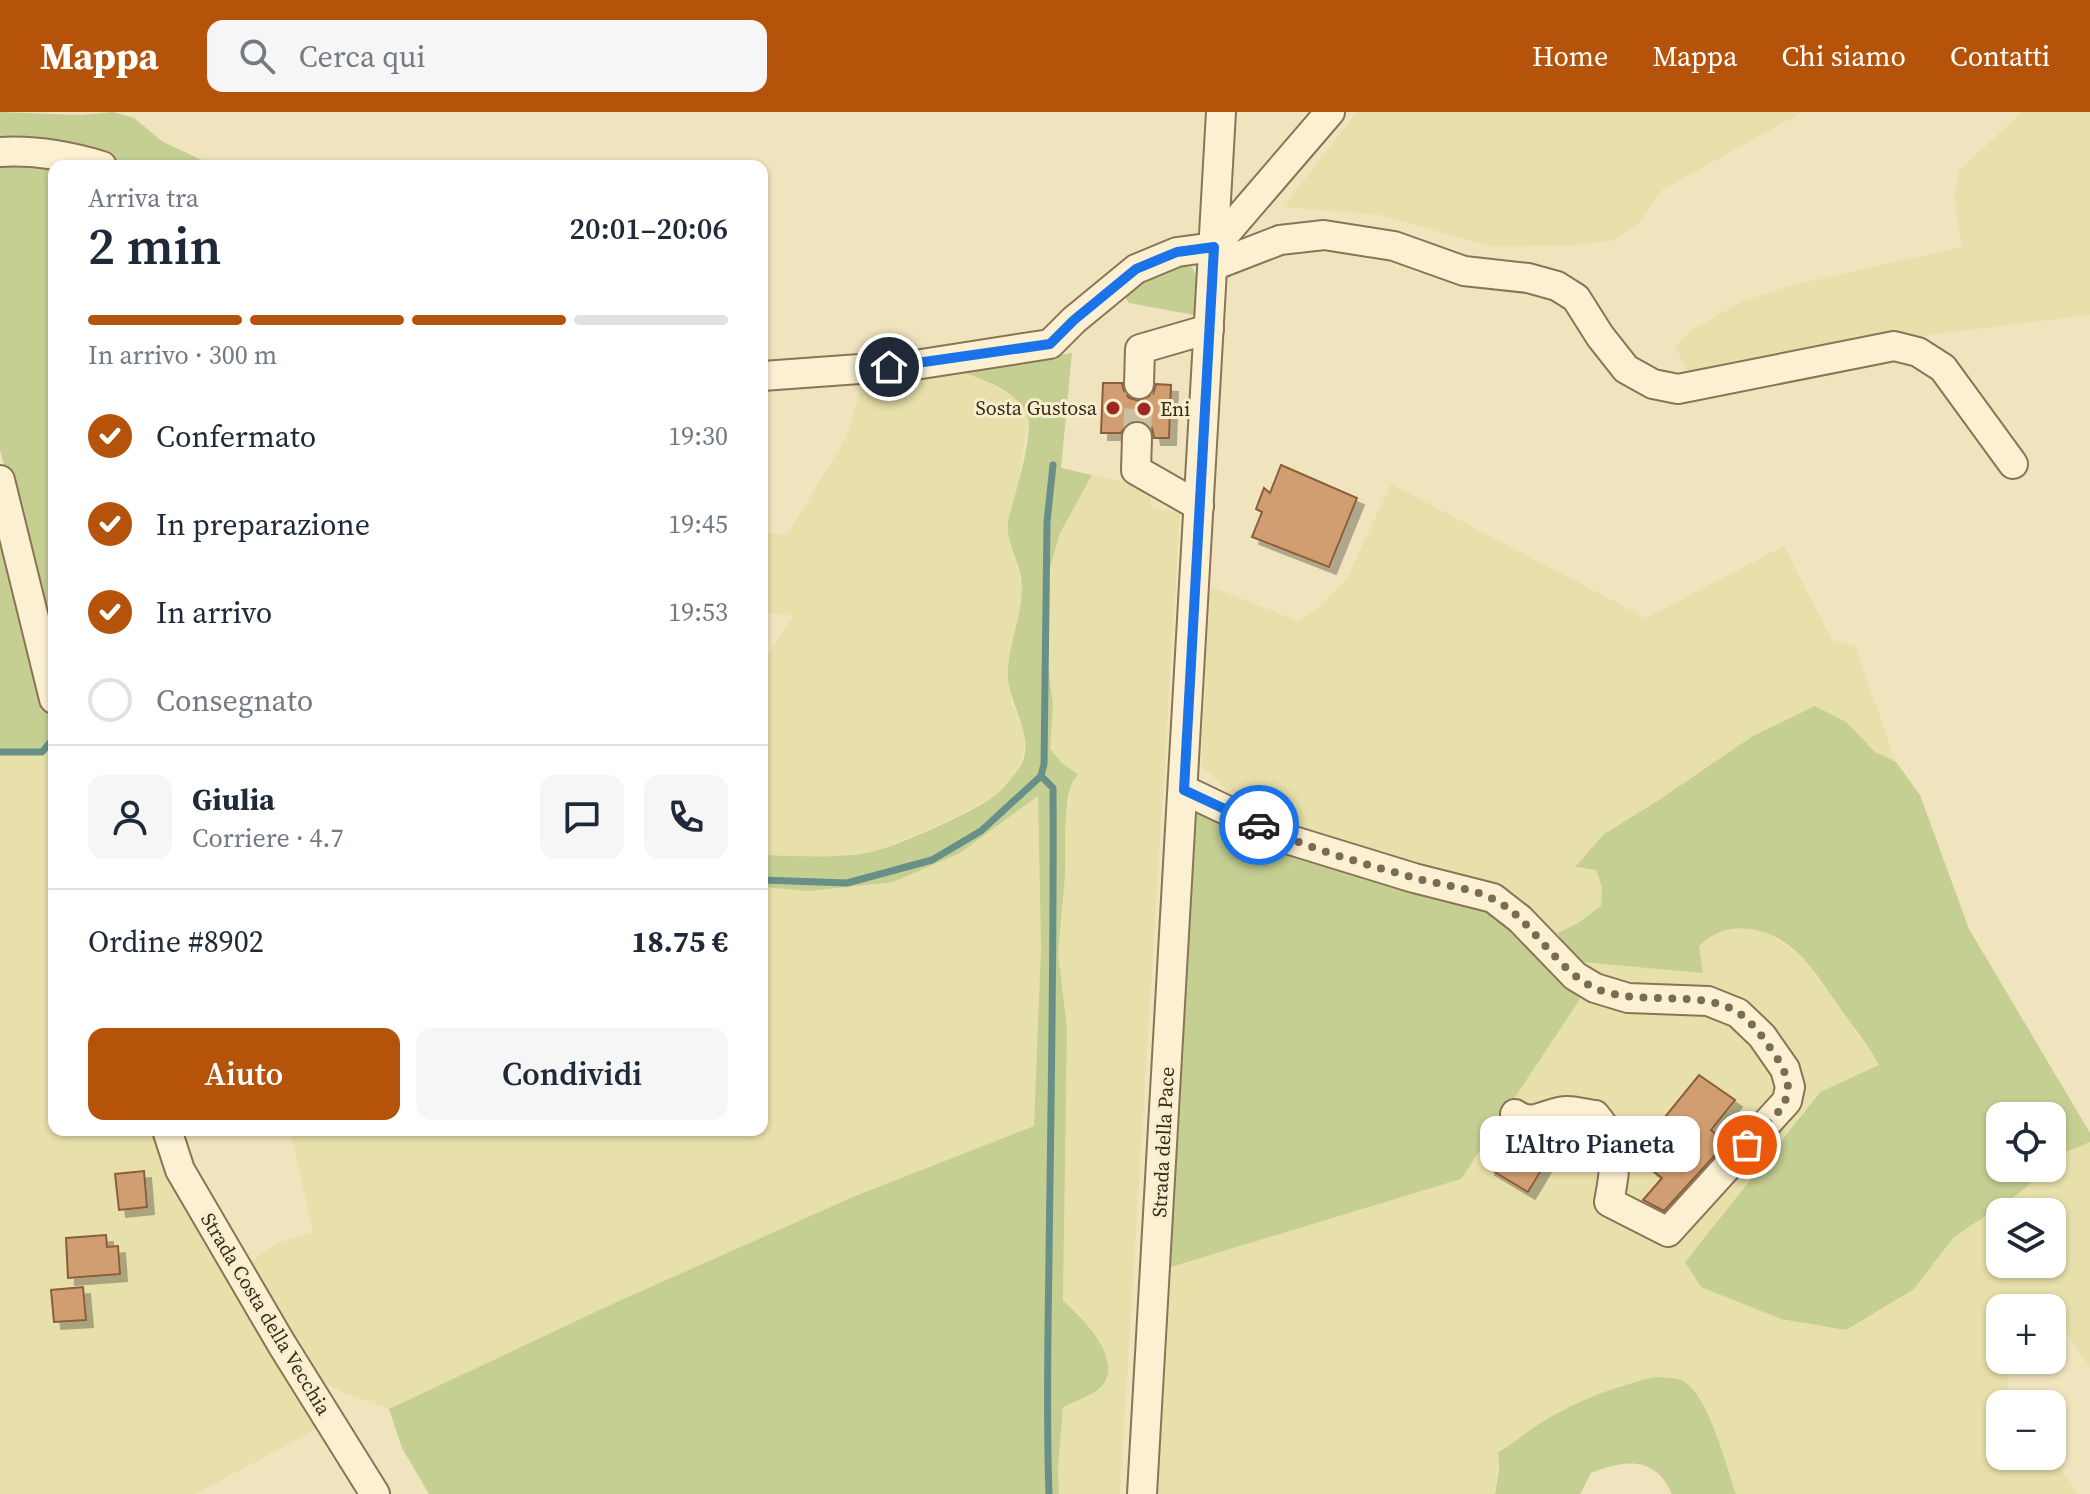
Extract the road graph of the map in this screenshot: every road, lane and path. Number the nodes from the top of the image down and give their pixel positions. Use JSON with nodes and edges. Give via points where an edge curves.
{"nodes":[{"id":1,"x":1221,"y":112,"type":"edge"},
{"id":2,"x":1330,"y":112,"type":"edge"},
{"id":3,"x":0,"y":152,"type":"edge"},
{"id":4,"x":83,"y":160,"type":"edge"},
{"id":5,"x":1213,"y":257,"type":"junction"},
{"id":6,"x":1209,"y":329,"type":"junction"},
{"id":7,"x":768,"y":376,"type":"edge"},
{"id":8,"x":1139,"y":384,"type":"tunnel mouth"},
{"id":9,"x":1137,"y":437,"type":"tunnel mouth"},
{"id":10,"x":2013,"y":464,"type":"dead end"},
{"id":11,"x":0,"y":480,"type":"edge"},
{"id":12,"x":1199,"y":506,"type":"junction"},
{"id":13,"x":48,"y":675,"type":"edge"},
{"id":14,"x":1184,"y":790,"type":"junction"},
{"id":15,"x":1515,"y":1114,"type":"dead end"},
{"id":16,"x":169,"y":1136,"type":"edge"},
{"id":17,"x":375,"y":1494,"type":"edge"},
{"id":18,"x":1142,"y":1494,"type":"edge"}],
"edges":[{"from":1,"to":5,"type":"street","name":"Strada della Pace"},
{"from":2,"to":5,"type":"street"},
{"from":3,"to":4,"type":"street"},
{"from":5,"to":6,"type":"street","name":"Strada della Pace"},
{"from":5,"to":7,"type":"street","via":[[1177,252],[1136,269],[1050,344],[915,365]]},
{"from":5,"to":10,"type":"street","via":[[1324,235],[1394,246],[1464,271],[1557,286],[1576,298],[1626,369],[1653,384],[1678,389],[1894,346],[1918,352],[1943,368]]},
{"from":6,"to":8,"type":"street","via":[[1140,349]]},
{"from":6,"to":12,"type":"street","name":"Strada della Pace"},
{"from":9,"to":12,"type":"street","via":[[1136,470]]},
{"from":11,"to":13,"type":"street"},
{"from":12,"to":14,"type":"street","name":"Strada della Pace"},
{"from":14,"to":15,"type":"street","via":[[1287,839],[1493,898],[1575,976],[1595,988],[1628,998],[1708,1001],[1738,1013],[1762,1036],[1785,1069],[1790,1087],[1787,1101],[1668,1232],[1609,1202],[1616,1167],[1610,1133],[1595,1115],[1565,1111],[1535,1120]]},
{"from":14,"to":18,"type":"street","name":"Strada della Pace"},
{"from":16,"to":17,"type":"street","name":"Strada Costa della Vecchia","via":[[188,1184]]}]}
